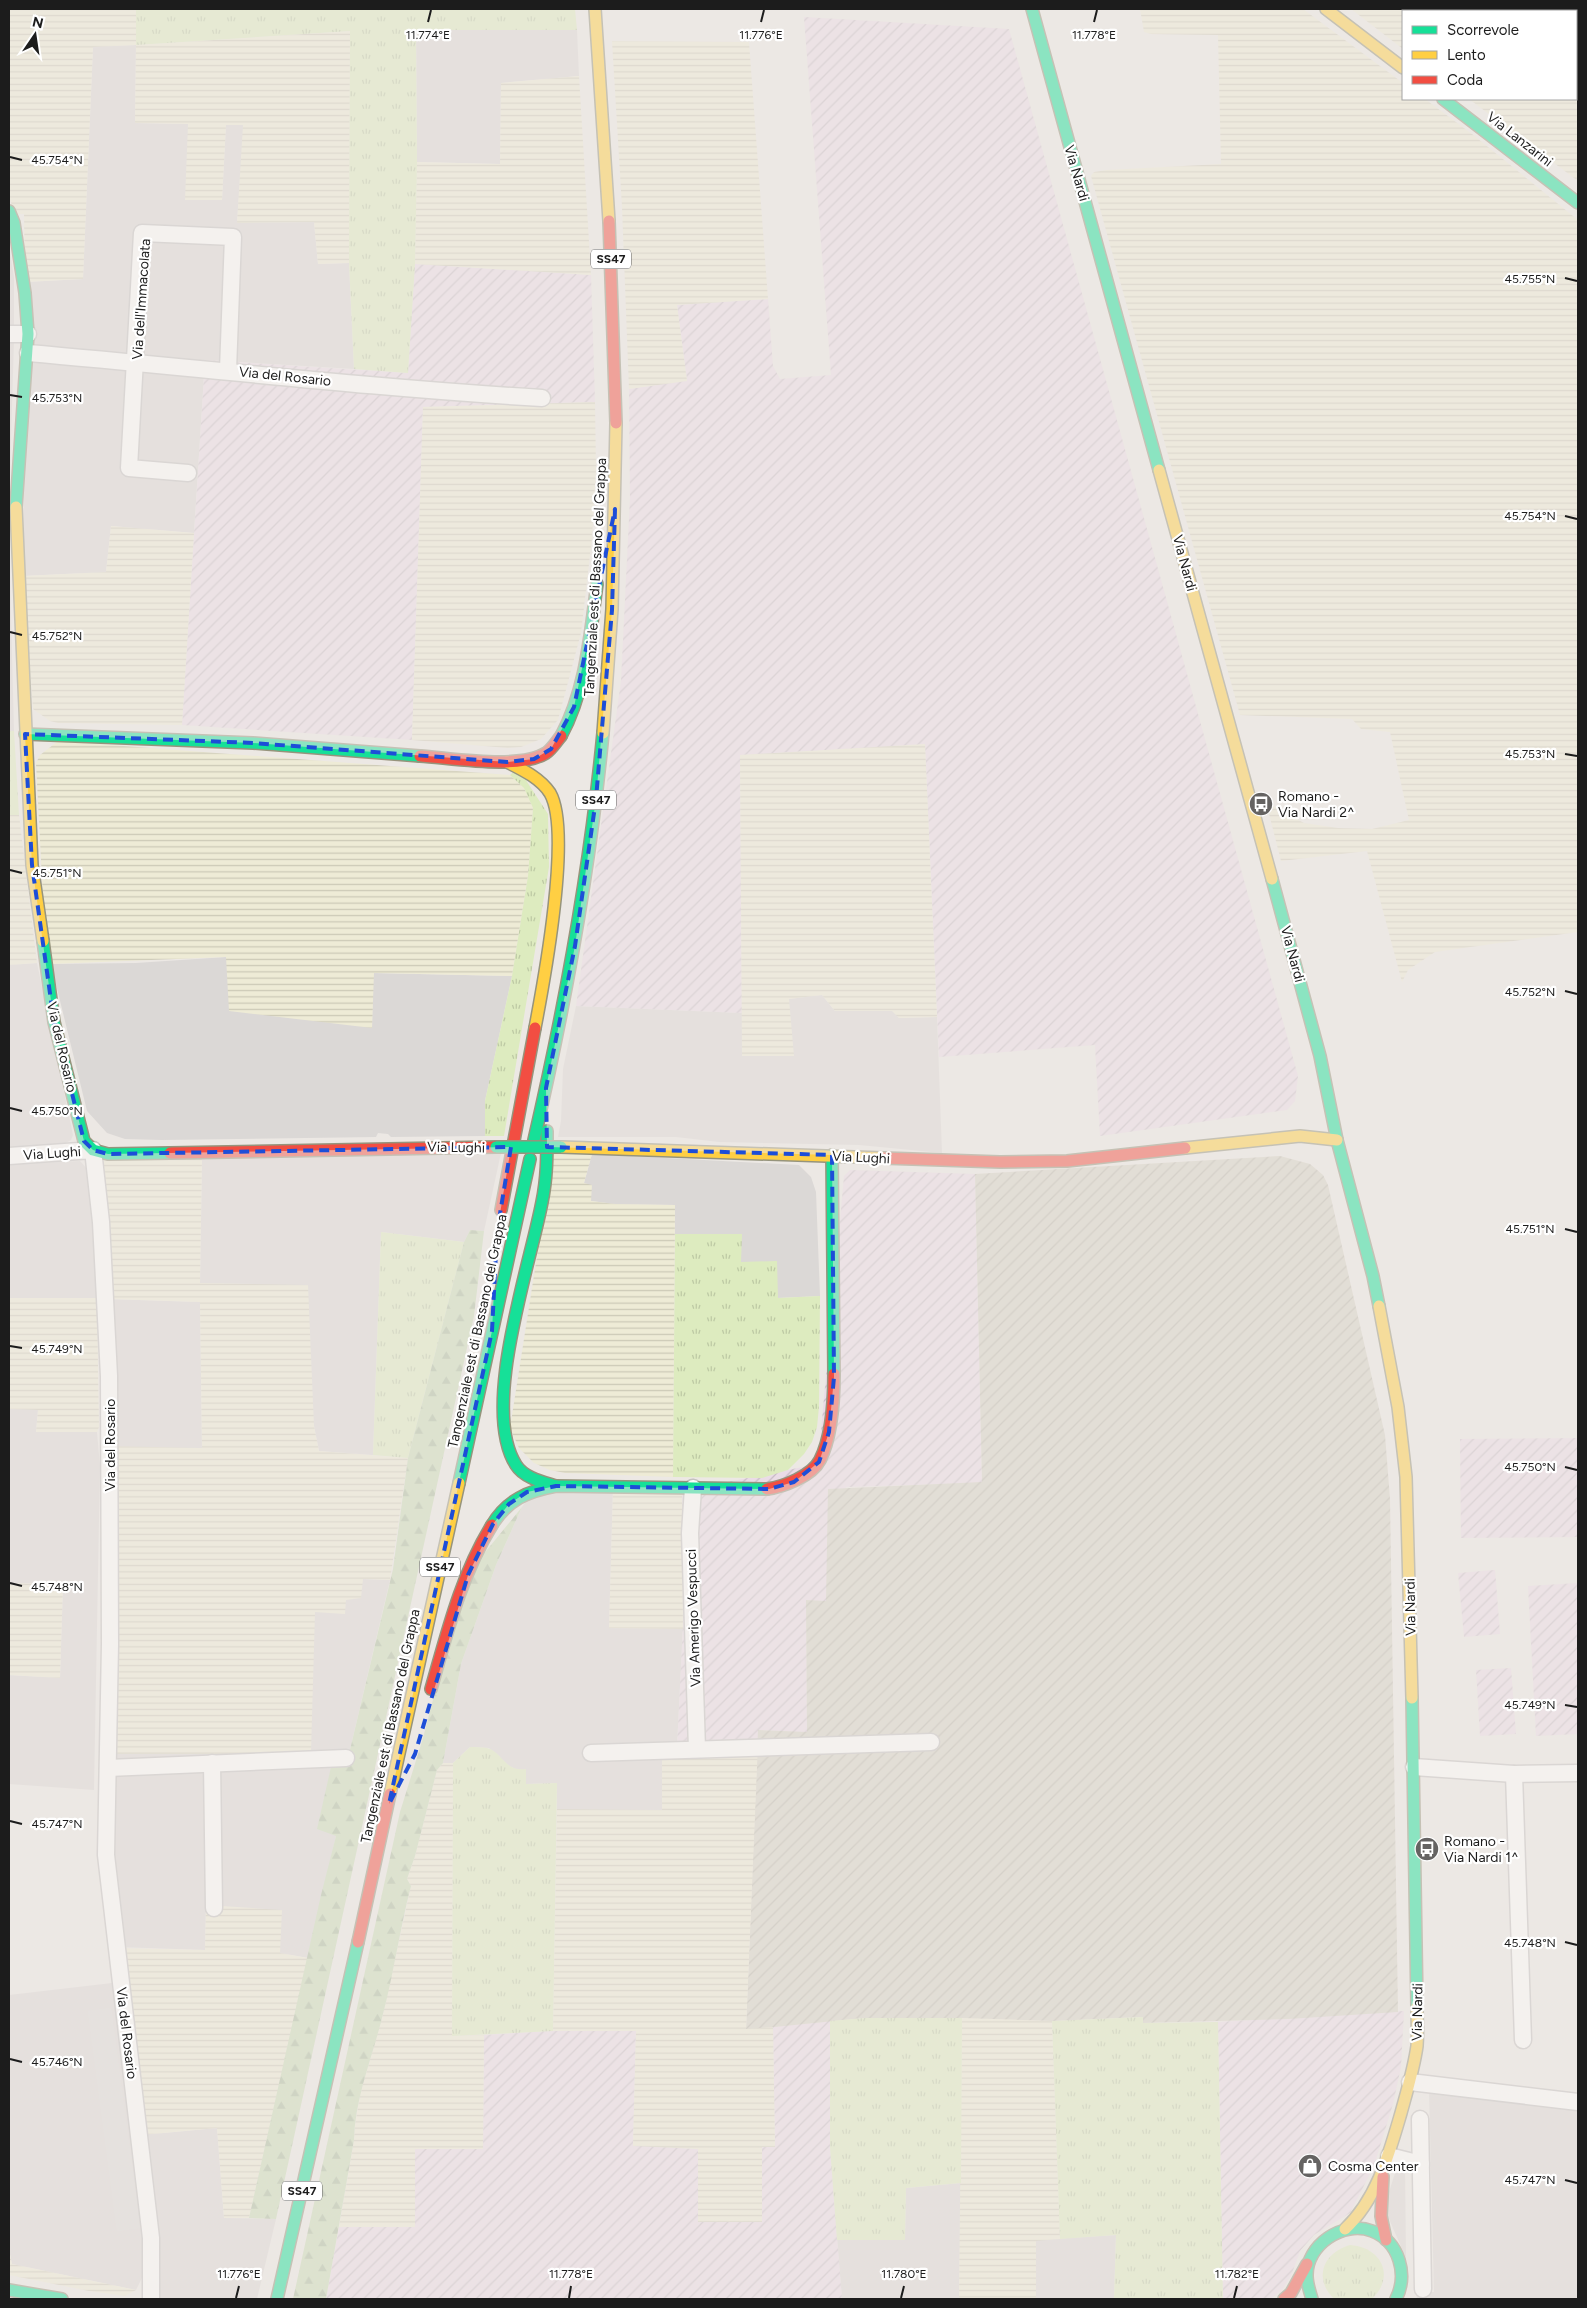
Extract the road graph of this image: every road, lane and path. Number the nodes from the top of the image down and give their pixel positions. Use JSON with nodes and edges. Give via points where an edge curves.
{"nodes":[{"id":1,"x":595,"y":9,"type":"edge"},
{"id":2,"x":1032,"y":9,"type":"edge"},
{"id":3,"x":1326,"y":9,"type":"edge"},
{"id":4,"x":1402,"y":67,"type":"edge"},
{"id":5,"x":1444,"y":100,"type":"edge"},
{"id":6,"x":1578,"y":203,"type":"edge"},
{"id":7,"x":9,"y":211,"type":"edge"},
{"id":8,"x":9,"y":334,"type":"edge"},
{"id":9,"x":28,"y":334,"type":"junction"},
{"id":10,"x":28,"y":352,"type":"junction"},
{"id":11,"x":136,"y":362,"type":"junction"},
{"id":12,"x":228,"y":370,"type":"junction"},
{"id":13,"x":542,"y":398,"type":"dead end"},
{"id":14,"x":188,"y":473,"type":"dead end"},
{"id":15,"x":615,"y":509,"type":"junction"},
{"id":16,"x":25,"y":734,"type":"junction"},
{"id":17,"x":508,"y":762,"type":"junction"},
{"id":18,"x":546,"y":1088,"type":"junction"},
{"id":19,"x":1326,"y":1123,"type":"junction"},
{"id":20,"x":1300,"y":1136,"type":"junction"},
{"id":21,"x":534,"y":1140,"type":"dead end"},
{"id":22,"x":1337,"y":1140,"type":"junction"},
{"id":23,"x":92,"y":1150,"type":"junction"},
{"id":24,"x":832,"y":1155,"type":"junction"},
{"id":25,"x":9,"y":1156,"type":"edge"},
{"id":26,"x":530,"y":1159,"type":"dead end"},
{"id":27,"x":498,"y":1223,"type":"dead end"},
{"id":28,"x":494,"y":1269,"type":"dead end"},
{"id":29,"x":492,"y":1331,"type":"junction"},
{"id":30,"x":556,"y":1486,"type":"junction"},
{"id":31,"x":693,"y":1488,"type":"junction"},
{"id":32,"x":428,"y":1699,"type":"dead end"},
{"id":33,"x":931,"y":1742,"type":"dead end"},
{"id":34,"x":697,"y":1749,"type":"junction"},
{"id":35,"x":590,"y":1752,"type":"dead end"},
{"id":36,"x":346,"y":1758,"type":"dead end"},
{"id":37,"x":410,"y":1762,"type":"dead end"},
{"id":38,"x":212,"y":1764,"type":"junction"},
{"id":39,"x":1414,"y":1767,"type":"junction"},
{"id":40,"x":108,"y":1768,"type":"junction"},
{"id":41,"x":1514,"y":1774,"type":"junction"},
{"id":42,"x":1578,"y":1774,"type":"edge"},
{"id":43,"x":388,"y":1804,"type":"junction"},
{"id":44,"x":214,"y":1908,"type":"dead end"},
{"id":45,"x":1523,"y":2040,"type":"dead end"},
{"id":46,"x":1410,"y":2082,"type":"junction"},
{"id":47,"x":1578,"y":2102,"type":"edge"},
{"id":48,"x":1420,"y":2120,"type":"dead end"},
{"id":49,"x":1389,"y":2156,"type":"junction"},
{"id":50,"x":1421,"y":2164,"type":"junction"},
{"id":51,"x":1383,"y":2172,"type":"junction"},
{"id":52,"x":1345,"y":2229,"type":"junction"},
{"id":53,"x":1386,"y":2240,"type":"junction"},
{"id":54,"x":1309,"y":2261,"type":"junction"},
{"id":55,"x":9,"y":2284,"type":"edge"},
{"id":56,"x":9,"y":2290,"type":"edge"},
{"id":57,"x":1423,"y":2290,"type":"dead end"},
{"id":58,"x":48,"y":2296,"type":"junction"},
{"id":59,"x":1400,"y":2297,"type":"edge"},
{"id":60,"x":62,"y":2299,"type":"edge"},
{"id":61,"x":151,"y":2299,"type":"edge"},
{"id":62,"x":277,"y":2299,"type":"edge"},
{"id":63,"x":1284,"y":2299,"type":"edge"},
{"id":64,"x":1312,"y":2299,"type":"edge"}],
"edges":[{"from":1,"to":15,"type":"main road","name":"Tangenziale est di Bassano del Grappa","number":"SS47","via":[[615,322]]},
{"from":2,"to":19,"type":"main road","name":"Via Nardi","via":[[1266,853]]},
{"from":3,"to":4,"type":"main road"},
{"from":5,"to":6,"type":"main road","name":"Via Lanzarini"},
{"from":7,"to":9,"type":"main road","name":"Via del Rosario","via":[[14,223],[25,293]]},
{"from":8,"to":9,"type":"street"},
{"from":9,"to":10,"type":"main road","name":"Via del Rosario"},
{"from":10,"to":11,"type":"street","name":"Via del Rosario"},
{"from":10,"to":16,"type":"main road","name":"Via del Rosario","via":[[16,499]]},
{"from":11,"to":12,"type":"street","name":"Via del Rosario"},
{"from":11,"to":12,"type":"street","name":"Via dell'Immacolata","via":[[142,233],[233,237]]},
{"from":11,"to":14,"type":"street","name":"Via dell'Immacolata","via":[[129,468]]},
{"from":12,"to":13,"type":"street","name":"Via del Rosario","via":[[424,391]]},
{"from":15,"to":17,"type":"main road","via":[[574,707],[551,750],[534,759]]},
{"from":15,"to":18,"type":"main road","name":"Tangenziale est di Bassano del Grappa","number":"SS47","via":[[612,610],[596,800],[574,946]]},
{"from":16,"to":17,"type":"main road","via":[[254,743]]},
{"from":16,"to":23,"type":"main road","name":"Via del Rosario","via":[[32,865],[54,1022],[84,1141]]},
{"from":17,"to":27,"type":"main road","via":[[541,782],[553,801],[558,831],[551,935]]},
{"from":18,"to":21,"type":"main road","name":"Tangenziale est di Bassano del Grappa","number":"SS47"},
{"from":18,"to":30,"type":"main road","via":[[548,1173],[513,1338],[502,1415],[507,1444],[517,1466],[532,1478]]},
{"from":19,"to":20,"type":"main road"},
{"from":19,"to":22,"type":"main road","name":"Via Nardi"},
{"from":20,"to":22,"type":"main road"},
{"from":20,"to":24,"type":"main road","name":"Via Lughi","via":[[1067,1161],[1000,1162]]},
{"from":22,"to":39,"type":"main road","name":"Via Nardi","via":[[1373,1276],[1398,1407],[1406,1496]]},
{"from":23,"to":24,"type":"main road","name":"Via Lughi","bridge":true,"via":[[118,1154],[402,1146],[561,1147]]},
{"from":23,"to":25,"type":"street","name":"Via Lughi"},
{"from":23,"to":40,"type":"street","name":"Via del Rosario","via":[[101,1222],[109,1376]]},
{"from":24,"to":31,"type":"main road","via":[[834,1377],[829,1432],[819,1462],[794,1482],[769,1489]]},
{"from":26,"to":29,"type":"main road","name":"Tangenziale est di Bassano del Grappa","number":"SS47"},
{"from":28,"to":29,"type":"main road"},
{"from":29,"to":43,"type":"main road","name":"Tangenziale est di Bassano del Grappa","number":"SS47"},
{"from":30,"to":31,"type":"main road"},
{"from":30,"to":32,"type":"main road","via":[[527,1492],[509,1504],[493,1524],[468,1575]]},
{"from":31,"to":34,"type":"street","name":"Via Amerigo Vespucci","via":[[690,1533]]},
{"from":33,"to":34,"type":"street"},
{"from":34,"to":35,"type":"street"},
{"from":36,"to":38,"type":"street"},
{"from":37,"to":43,"type":"main road"},
{"from":38,"to":40,"type":"street"},
{"from":38,"to":44,"type":"street"},
{"from":39,"to":41,"type":"street"},
{"from":39,"to":46,"type":"main road","name":"Via Nardi","via":[[1417,2039]]},
{"from":40,"to":61,"type":"street","name":"Via del Rosario","via":[[106,1855],[150,2238]]},
{"from":41,"to":42,"type":"street"},
{"from":41,"to":45,"type":"street"},
{"from":43,"to":62,"type":"main road","name":"Tangenziale est di Bassano del Grappa","number":"SS47"},
{"from":46,"to":47,"type":"street"},
{"from":46,"to":49,"type":"main road","name":"Via Nardi"},
{"from":48,"to":50,"type":"street"},
{"from":49,"to":50,"type":"street"},
{"from":49,"to":51,"type":"main road","name":"Via Nardi"},
{"from":50,"to":57,"type":"street"},
{"from":51,"to":52,"type":"main road","name":"Via Nardi","via":[[1358,2217]]},
{"from":51,"to":53,"type":"main road","name":"Via Nardi","via":[[1381,2216]]},
{"from":52,"to":53,"type":"main road","via":[[1372,2232]]},
{"from":52,"to":54,"type":"main road","via":[[1318,2245]]},
{"from":53,"to":59,"type":"main road","via":[[1401,2264]]},
{"from":54,"to":63,"type":"main road","via":[[1291,2293]]},
{"from":54,"to":64,"type":"main road","via":[[1306,2276]]},
{"from":55,"to":58,"type":"main road"},
{"from":56,"to":58,"type":"main road"},
{"from":58,"to":60,"type":"main road"}]}
